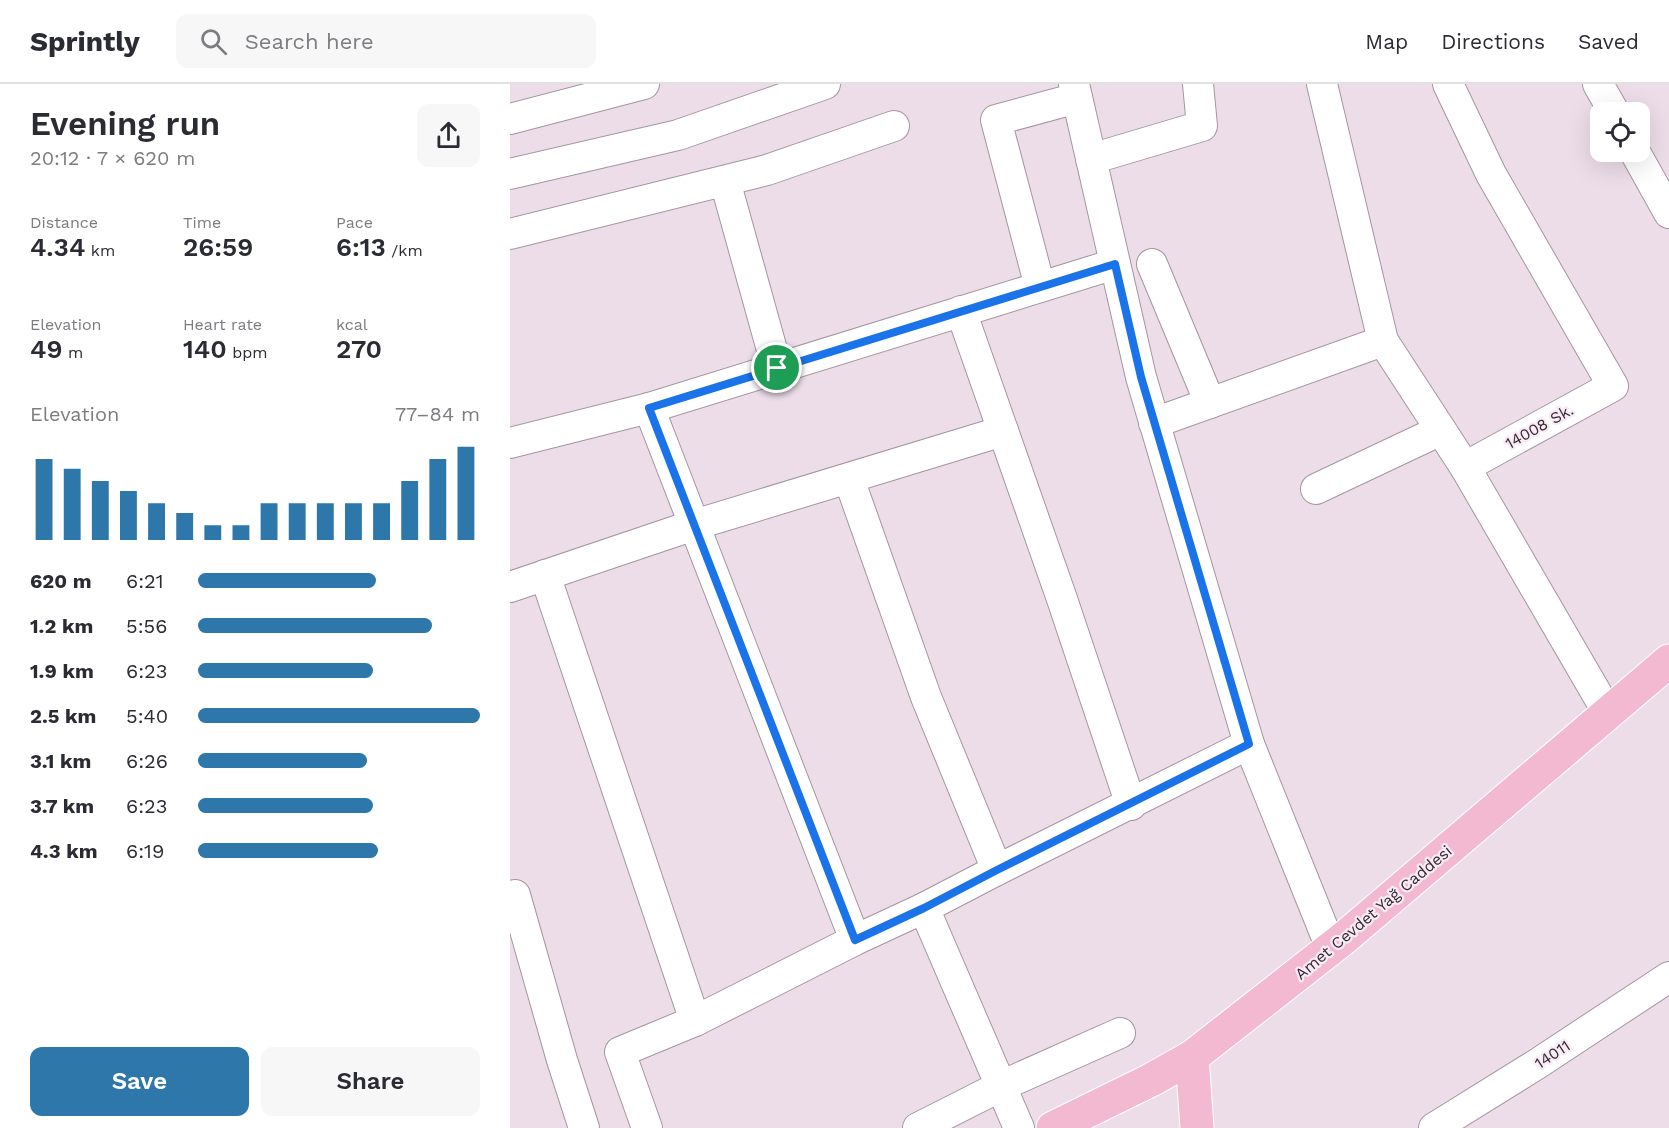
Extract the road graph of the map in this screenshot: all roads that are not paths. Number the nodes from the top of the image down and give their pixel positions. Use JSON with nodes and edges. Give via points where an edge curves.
{"nodes":[{"id":1,"x":644,"y":84,"type":"edge"},
{"id":2,"x":825,"y":84,"type":"edge"},
{"id":3,"x":1198,"y":84,"type":"edge"},
{"id":4,"x":1322,"y":84,"type":"edge"},
{"id":5,"x":1448,"y":84,"type":"edge"},
{"id":6,"x":1598,"y":84,"type":"edge"},
{"id":7,"x":1076,"y":91,"type":"edge"},
{"id":8,"x":1608,"y":102,"type":"edge"},
{"id":9,"x":510,"y":119,"type":"edge"},
{"id":10,"x":894,"y":126,"type":"dead end"},
{"id":11,"x":1091,"y":159,"type":"junction"},
{"id":12,"x":1641,"y":162,"type":"edge"},
{"id":13,"x":510,"y":174,"type":"edge"},
{"id":14,"x":725,"y":180,"type":"junction"},
{"id":15,"x":1669,"y":213,"type":"edge"},
{"id":16,"x":510,"y":234,"type":"edge"},
{"id":17,"x":1115,"y":264,"type":"junction"},
{"id":18,"x":1152,"y":264,"type":"dead end"},
{"id":19,"x":1040,"y":287,"type":"junction"},
{"id":20,"x":961,"y":311,"type":"junction"},
{"id":21,"x":1383,"y":341,"type":"junction"},
{"id":22,"x":777,"y":368,"type":"junction"},
{"id":23,"x":1210,"y":403,"type":"junction"},
{"id":24,"x":649,"y":408,"type":"junction"},
{"id":25,"x":1154,"y":423,"type":"junction"},
{"id":26,"x":1442,"y":430,"type":"junction"},
{"id":27,"x":1003,"y":431,"type":"junction"},
{"id":28,"x":510,"y":443,"type":"edge"},
{"id":29,"x":1466,"y":467,"type":"junction"},
{"id":30,"x":849,"y":479,"type":"junction"},
{"id":31,"x":1316,"y":489,"type":"dead end"},
{"id":32,"x":694,"y":525,"type":"junction"},
{"id":33,"x":545,"y":575,"type":"junction"},
{"id":34,"x":510,"y":587,"type":"edge"},
{"id":35,"x":1669,"y":661,"type":"edge"},
{"id":36,"x":1608,"y":713,"type":"junction"},
{"id":37,"x":1249,"y":744,"type":"junction"},
{"id":38,"x":1131,"y":805,"type":"junction"},
{"id":39,"x":997,"y":870,"type":"junction"},
{"id":40,"x":510,"y":897,"type":"edge"},
{"id":41,"x":924,"y":908,"type":"junction"},
{"id":42,"x":855,"y":940,"type":"junction"},
{"id":43,"x":1331,"y":948,"type":"junction"},
{"id":44,"x":1669,"y":977,"type":"edge"},
{"id":45,"x":695,"y":1021,"type":"junction"},
{"id":46,"x":1120,"y":1034,"type":"dead end"},
{"id":47,"x":1192,"y":1057,"type":"junction"},
{"id":48,"x":1001,"y":1086,"type":"junction"},
{"id":49,"x":1073,"y":1124,"type":"edge"},
{"id":50,"x":584,"y":1128,"type":"edge"},
{"id":51,"x":647,"y":1128,"type":"edge"},
{"id":52,"x":918,"y":1128,"type":"edge"},
{"id":53,"x":1019,"y":1128,"type":"edge"},
{"id":54,"x":1197,"y":1128,"type":"edge"},
{"id":55,"x":1434,"y":1128,"type":"edge"}],
"edges":[{"from":1,"to":9,"type":"street"},
{"from":2,"to":13,"type":"street","via":[[678,135]]},
{"from":3,"to":11,"type":"street","via":[[1202,126]]},
{"from":4,"to":21,"type":"street"},
{"from":5,"to":29,"type":"street","name":"14008 Sk.","via":[[1491,174],[1613,386]]},
{"from":6,"to":8,"type":"street"},
{"from":7,"to":11,"type":"street"},
{"from":7,"to":19,"type":"street","via":[[996,120]]},
{"from":10,"to":14,"type":"street","via":[[767,170]]},
{"from":11,"to":17,"type":"street"},
{"from":12,"to":15,"type":"street"},
{"from":14,"to":16,"type":"street"},
{"from":14,"to":22,"type":"street"},
{"from":17,"to":19,"type":"street"},
{"from":17,"to":25,"type":"street"},
{"from":18,"to":23,"type":"street"},
{"from":19,"to":20,"type":"street"},
{"from":20,"to":22,"type":"street"},
{"from":20,"to":27,"type":"street"},
{"from":21,"to":23,"type":"street"},
{"from":21,"to":26,"type":"street"},
{"from":22,"to":24,"type":"street"},
{"from":23,"to":25,"type":"street"},
{"from":24,"to":28,"type":"street"},
{"from":24,"to":32,"type":"street"},
{"from":25,"to":37,"type":"street"},
{"from":26,"to":29,"type":"street"},
{"from":26,"to":31,"type":"street"},
{"from":27,"to":30,"type":"street"},
{"from":27,"to":38,"type":"street"},
{"from":29,"to":36,"type":"street"},
{"from":30,"to":32,"type":"street"},
{"from":30,"to":39,"type":"street","via":[[926,697]]},
{"from":32,"to":33,"type":"street"},
{"from":32,"to":42,"type":"street"},
{"from":33,"to":34,"type":"street"},
{"from":33,"to":45,"type":"street"},
{"from":35,"to":36,"type":"main road","name":"Amet Cevdet Yağ Caddesi"},
{"from":36,"to":43,"type":"main road","name":"Amet Cevdet Yağ Caddesi"},
{"from":37,"to":38,"type":"street"},
{"from":37,"to":43,"type":"street"},
{"from":38,"to":39,"type":"street"},
{"from":39,"to":41,"type":"street"},
{"from":40,"to":50,"type":"street","via":[[516,895]]},
{"from":41,"to":42,"type":"street"},
{"from":41,"to":48,"type":"street"},
{"from":42,"to":45,"type":"street"},
{"from":43,"to":47,"type":"main road","name":"Amet Cevdet Yağ Caddesi"},
{"from":44,"to":55,"type":"street","name":"14011"},
{"from":45,"to":51,"type":"street","via":[[620,1052]]},
{"from":46,"to":48,"type":"street"},
{"from":47,"to":49,"type":"main road","name":"Amet Cevdet Yağ Caddesi"},
{"from":47,"to":54,"type":"main road"},
{"from":48,"to":52,"type":"street"},
{"from":48,"to":53,"type":"street"}]}
